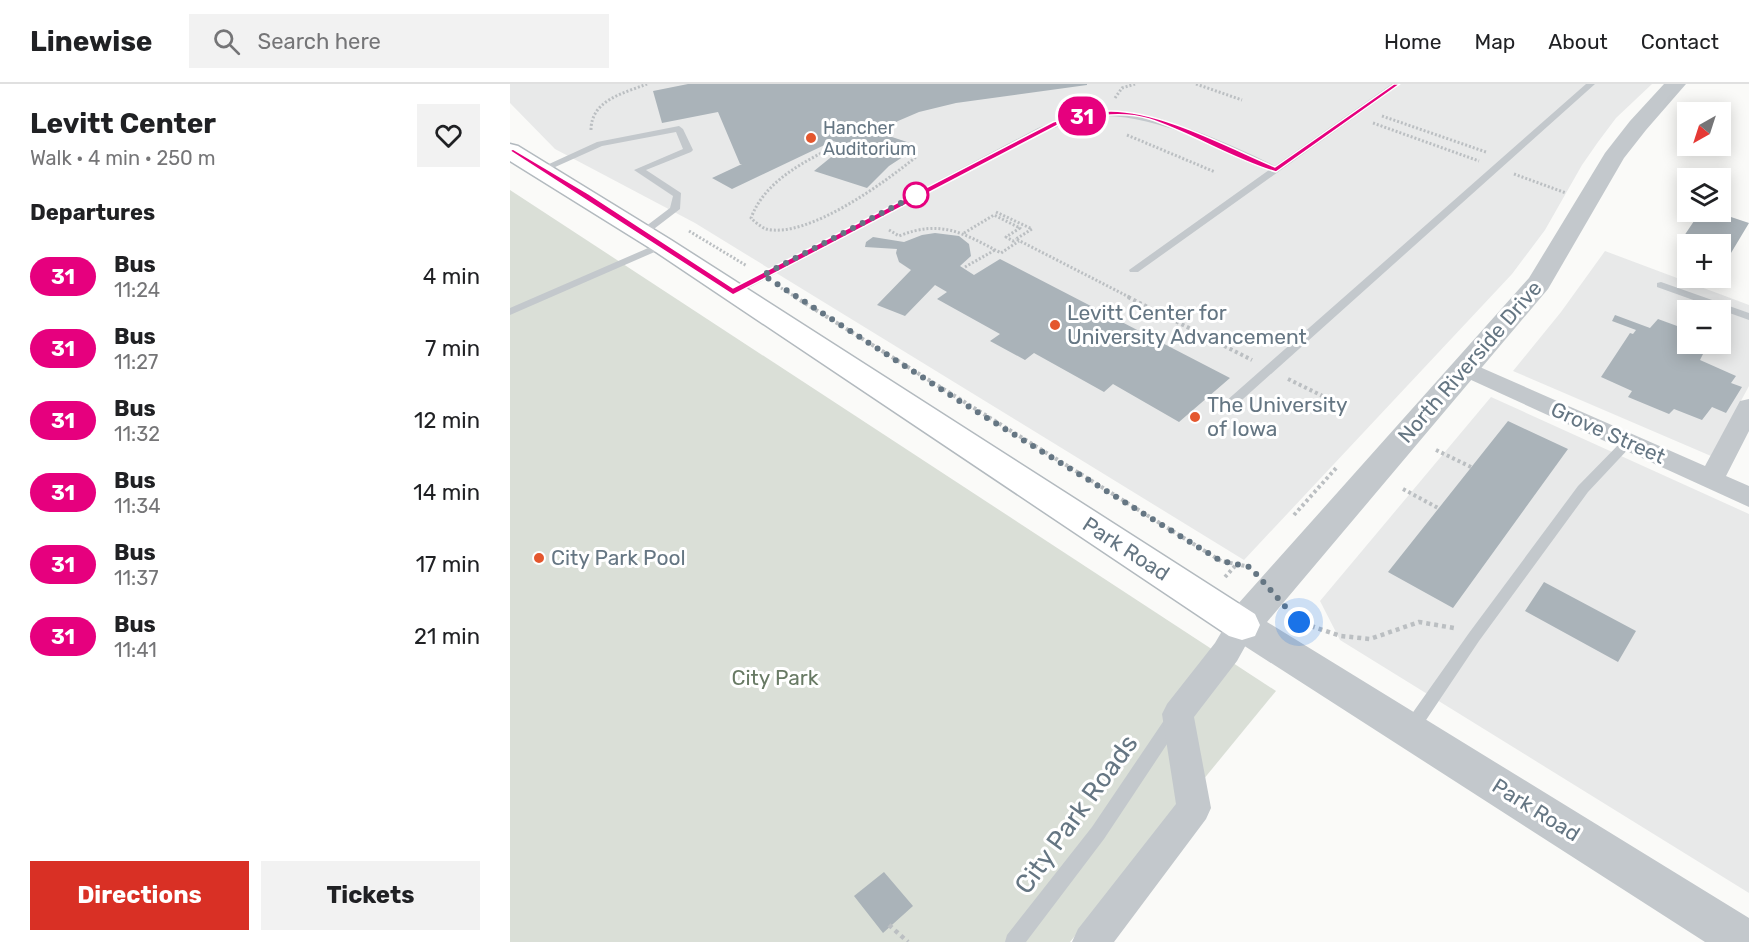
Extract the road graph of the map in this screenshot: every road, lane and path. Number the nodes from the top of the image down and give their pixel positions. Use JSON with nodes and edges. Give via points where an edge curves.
{"nodes":[{"id":1,"x":647,"y":84,"type":"edge"},
{"id":2,"x":1196,"y":84,"type":"edge"},
{"id":3,"x":1397,"y":84,"type":"edge"},
{"id":4,"x":1591,"y":84,"type":"edge"},
{"id":5,"x":1676,"y":84,"type":"edge"},
{"id":6,"x":1242,"y":100,"type":"dead end"},
{"id":7,"x":1361,"y":109,"type":"junction"},
{"id":8,"x":1352,"y":116,"type":"junction"},
{"id":9,"x":1120,"y":132,"type":"dead end"},
{"id":10,"x":600,"y":144,"type":"junction"},
{"id":11,"x":836,"y":146,"type":"dead end"},
{"id":12,"x":510,"y":151,"type":"edge"},
{"id":13,"x":916,"y":157,"type":"dead end"},
{"id":14,"x":1496,"y":168,"type":"junction"},
{"id":15,"x":541,"y":170,"type":"junction"},
{"id":16,"x":1276,"y":170,"type":"junction"},
{"id":17,"x":1215,"y":172,"type":"dead end"},
{"id":18,"x":1565,"y":202,"type":"dead end"},
{"id":19,"x":996,"y":212,"type":"dead end"},
{"id":20,"x":664,"y":215,"type":"junction"},
{"id":21,"x":883,"y":227,"type":"dead end"},
{"id":22,"x":964,"y":233,"type":"junction"},
{"id":23,"x":652,"y":239,"type":"junction"},
{"id":24,"x":1018,"y":240,"type":"junction"},
{"id":25,"x":995,"y":250,"type":"junction"},
{"id":26,"x":965,"y":267,"type":"dead end"},
{"id":27,"x":1134,"y":270,"type":"dead end"},
{"id":28,"x":763,"y":275,"type":"junction"},
{"id":29,"x":1661,"y":285,"type":"dead end"},
{"id":30,"x":733,"y":292,"type":"junction"},
{"id":31,"x":510,"y":312,"type":"edge"},
{"id":32,"x":1749,"y":317,"type":"edge"},
{"id":33,"x":1269,"y":369,"type":"junction"},
{"id":34,"x":1466,"y":369,"type":"junction"},
{"id":35,"x":1228,"y":405,"type":"dead end"},
{"id":36,"x":1749,"y":407,"type":"edge"},
{"id":37,"x":1345,"y":408,"type":"dead end"},
{"id":38,"x":1628,"y":442,"type":"junction"},
{"id":39,"x":1436,"y":450,"type":"dead end"},
{"id":40,"x":1338,"y":466,"type":"dead end"},
{"id":41,"x":1471,"y":467,"type":"dead end"},
{"id":42,"x":1710,"y":479,"type":"junction"},
{"id":43,"x":1403,"y":489,"type":"dead end"},
{"id":44,"x":1749,"y":497,"type":"edge"},
{"id":45,"x":1438,"y":508,"type":"dead end"},
{"id":46,"x":1292,"y":517,"type":"dead end"},
{"id":47,"x":1257,"y":559,"type":"dead end"},
{"id":48,"x":1250,"y":567,"type":"junction"},
{"id":49,"x":1273,"y":591,"type":"junction"},
{"id":50,"x":1242,"y":625,"type":"junction"},
{"id":51,"x":1474,"y":637,"type":"junction"},
{"id":52,"x":1178,"y":714,"type":"junction"},
{"id":53,"x":1410,"y":730,"type":"junction"},
{"id":54,"x":889,"y":925,"type":"dead end"},
{"id":55,"x":908,"y":942,"type":"edge"},
{"id":56,"x":1014,"y":942,"type":"edge"},
{"id":57,"x":1091,"y":942,"type":"edge"},
{"id":58,"x":1746,"y":942,"type":"edge"}],
"edges":[{"from":1,"to":10,"type":"path","via":[[613,97],[596,110],[590,129]]},
{"from":2,"to":6,"type":"path"},
{"from":3,"to":7,"type":"lane"},
{"from":4,"to":14,"type":"lane"},
{"from":5,"to":34,"type":"street","name":"North Riverside Drive","via":[[1621,146],[1539,283]]},
{"from":7,"to":8,"type":"lane"},
{"from":7,"to":8,"type":"path","via":[[1491,153],[1481,162]]},
{"from":8,"to":16,"type":"lane"},
{"from":9,"to":17,"type":"path"},
{"from":10,"to":15,"type":"lane"},
{"from":10,"to":20,"type":"lane","via":[[679,129],[688,150],[639,170],[678,195],[675,209]]},
{"from":11,"to":13,"type":"path","via":[[764,192],[751,218],[756,227],[780,231],[824,216],[875,188]]},
{"from":12,"to":15,"type":"main road","name":"Park Road"},
{"from":14,"to":18,"type":"path","via":[[1570,194]]},
{"from":14,"to":33,"type":"lane"},
{"from":15,"to":23,"type":"main road","name":"Park Road"},
{"from":16,"to":27,"type":"lane"},
{"from":16,"to":28,"type":"lane","via":[[1149,117],[1090,114],[1041,130]]},
{"from":19,"to":24,"type":"path","via":[[1032,229]]},
{"from":20,"to":23,"type":"lane"},
{"from":20,"to":28,"type":"path"},
{"from":21,"to":22,"type":"path","via":[[899,236],[932,226]]},
{"from":22,"to":24,"type":"path","via":[[994,215],[1020,228],[1006,237]]},
{"from":22,"to":25,"type":"path"},
{"from":23,"to":30,"type":"main road","name":"Park Road"},
{"from":23,"to":31,"type":"lane"},
{"from":24,"to":25,"type":"path","via":[[1001,253]]},
{"from":24,"to":33,"type":"path"},
{"from":25,"to":26,"type":"path"},
{"from":28,"to":30,"type":"lane"},
{"from":28,"to":48,"type":"path","via":[[1221,561]]},
{"from":29,"to":32,"type":"lane"},
{"from":30,"to":50,"type":"main road","name":"Park Road"},
{"from":33,"to":35,"type":"lane"},
{"from":33,"to":37,"type":"path"},
{"from":34,"to":38,"type":"street","name":"Grove Street"},
{"from":34,"to":49,"type":"street","name":"North Riverside Drive"},
{"from":36,"to":42,"type":"street"},
{"from":38,"to":42,"type":"street","name":"Grove Street"},
{"from":38,"to":51,"type":"lane","via":[[1583,489]]},
{"from":39,"to":41,"type":"path"},
{"from":40,"to":46,"type":"path"},
{"from":42,"to":44,"type":"street","name":"Grove Street"},
{"from":43,"to":45,"type":"path"},
{"from":47,"to":48,"type":"path"},
{"from":48,"to":49,"type":"path"},
{"from":49,"to":50,"type":"street","name":"North Riverside Drive"},
{"from":49,"to":51,"type":"path","via":[[1299,622],[1341,636],[1370,639],[1419,622]]},
{"from":50,"to":52,"type":"street"},
{"from":50,"to":53,"type":"street","name":"Park Road"},
{"from":51,"to":53,"type":"lane"},
{"from":52,"to":56,"type":"lane","name":"City Park Roads","via":[[1098,833]]},
{"from":52,"to":57,"type":"street","via":[[1194,808]]},
{"from":53,"to":58,"type":"street","name":"Park Road"},
{"from":54,"to":55,"type":"path"}]}
